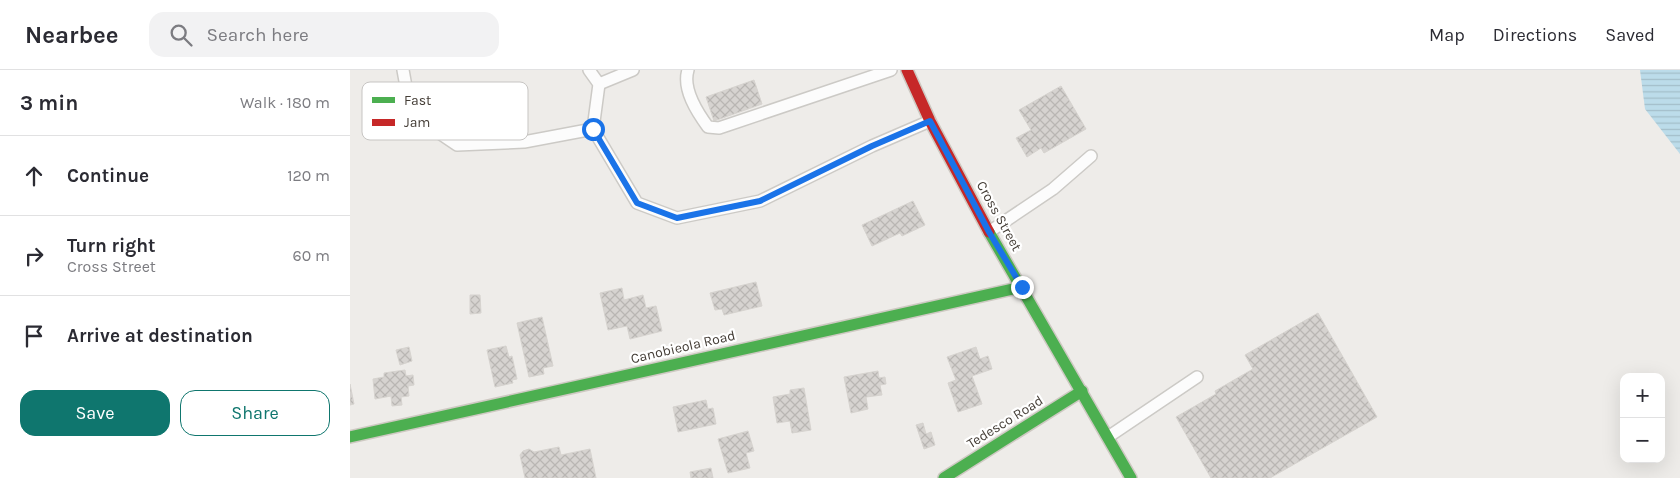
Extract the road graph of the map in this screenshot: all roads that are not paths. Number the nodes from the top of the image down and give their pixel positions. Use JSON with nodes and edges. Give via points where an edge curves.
{"nodes":[{"id":1,"x":589,"y":70,"type":"edge"},
{"id":2,"x":634,"y":70,"type":"edge"},
{"id":3,"x":688,"y":70,"type":"edge"},
{"id":4,"x":892,"y":70,"type":"edge"},
{"id":5,"x":907,"y":70,"type":"edge"},
{"id":6,"x":599,"y":84,"type":"junction"},
{"id":7,"x":930,"y":121,"type":"junction"},
{"id":8,"x":593,"y":129,"type":"junction"},
{"id":9,"x":450,"y":140,"type":"edge"},
{"id":10,"x":1091,"y":156,"type":"dead end"},
{"id":11,"x":989,"y":232,"type":"junction"},
{"id":12,"x":1022,"y":287,"type":"junction"},
{"id":13,"x":1197,"y":377,"type":"dead end"},
{"id":14,"x":1082,"y":391,"type":"junction"},
{"id":15,"x":350,"y":437,"type":"edge"},
{"id":16,"x":1108,"y":437,"type":"junction"},
{"id":17,"x":944,"y":478,"type":"edge"},
{"id":18,"x":1131,"y":478,"type":"edge"}],
"edges":[{"from":1,"to":6,"type":"lane"},
{"from":2,"to":6,"type":"lane"},
{"from":3,"to":4,"type":"lane","via":[[686,77],[694,107],[708,127],[719,128]]},
{"from":5,"to":7,"type":"street","name":"Cross Street"},
{"from":6,"to":8,"type":"lane"},
{"from":7,"to":8,"type":"lane","via":[[760,201],[677,218],[637,203]]},
{"from":7,"to":11,"type":"street","name":"Cross Street"},
{"from":8,"to":9,"type":"lane","via":[[524,142],[457,145]]},
{"from":10,"to":11,"type":"lane","via":[[1053,189]]},
{"from":11,"to":12,"type":"street","name":"Cross Street"},
{"from":12,"to":14,"type":"street","name":"Cross Street"},
{"from":12,"to":15,"type":"street","name":"Canobieola Road"},
{"from":13,"to":16,"type":"lane"},
{"from":14,"to":16,"type":"street","name":"Cross Street"},
{"from":14,"to":17,"type":"street","name":"Tedesco Road"},
{"from":16,"to":18,"type":"street","name":"Cross Street"}]}
